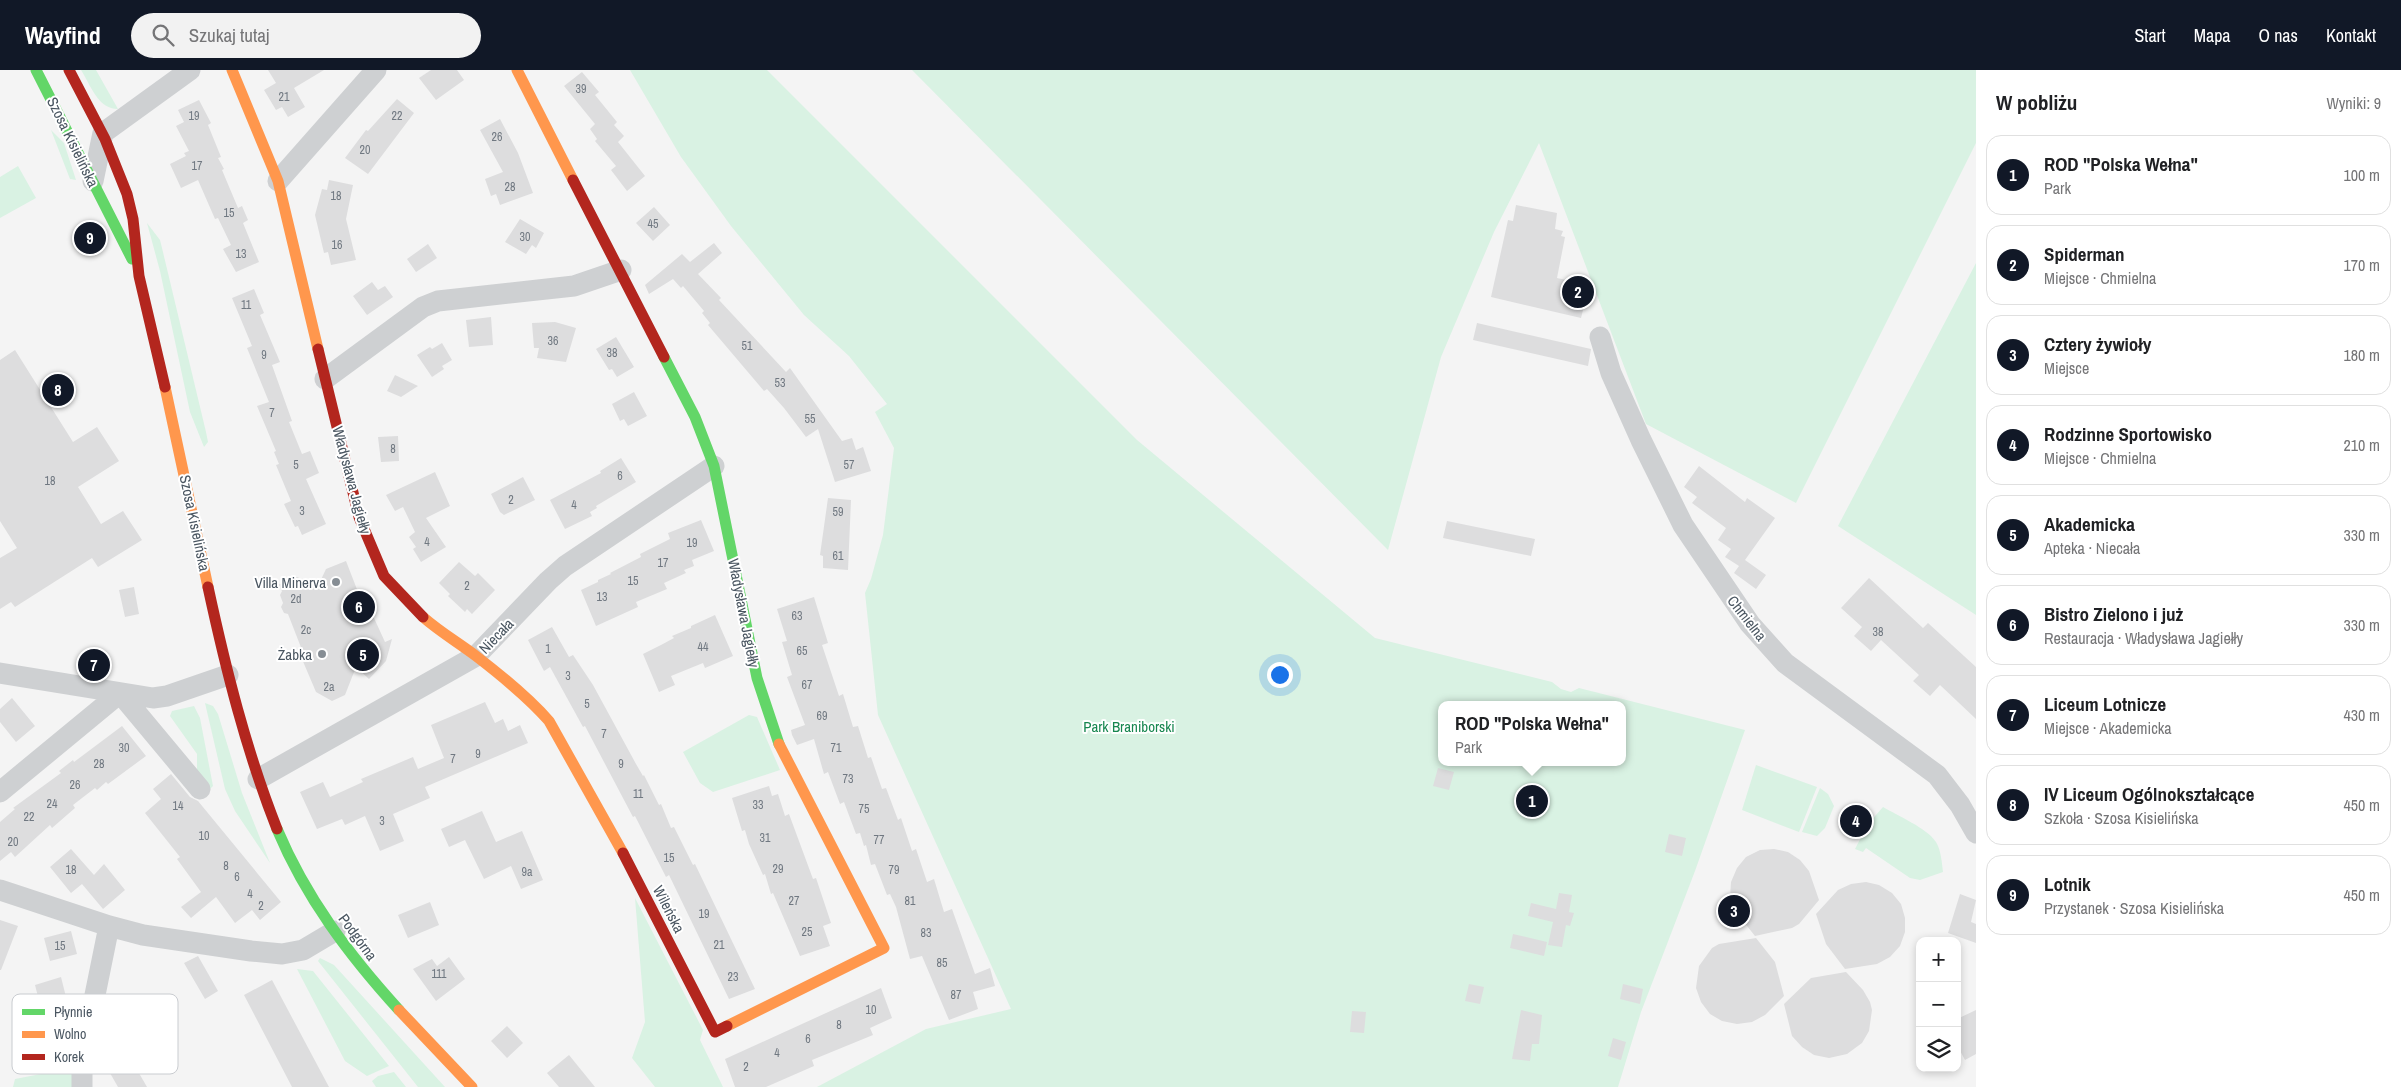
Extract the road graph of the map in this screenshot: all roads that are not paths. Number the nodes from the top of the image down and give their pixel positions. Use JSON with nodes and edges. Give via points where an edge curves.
{"nodes":[{"id":1,"x":36,"y":70,"type":"edge"},
{"id":2,"x":69,"y":70,"type":"edge"},
{"id":3,"x":190,"y":70,"type":"edge"},
{"id":4,"x":232,"y":70,"type":"edge"},
{"id":5,"x":376,"y":70,"type":"edge"},
{"id":6,"x":517,"y":70,"type":"edge"},
{"id":7,"x":66,"y":125,"type":"junction"},
{"id":8,"x":103,"y":133,"type":"junction"},
{"id":9,"x":93,"y":181,"type":"junction"},
{"id":10,"x":278,"y":182,"type":"junction"},
{"id":11,"x":137,"y":267,"type":"junction"},
{"id":12,"x":621,"y":270,"type":"junction"},
{"id":13,"x":1600,"y":338,"type":"dead end"},
{"id":14,"x":325,"y":379,"type":"junction"},
{"id":15,"x":714,"y":466,"type":"junction"},
{"id":16,"x":476,"y":656,"type":"junction"},
{"id":17,"x":0,"y":673,"type":"edge"},
{"id":18,"x":228,"y":676,"type":"junction"},
{"id":19,"x":120,"y":693,"type":"junction"},
{"id":20,"x":258,"y":779,"type":"junction"},
{"id":21,"x":200,"y":789,"type":"dead end"},
{"id":22,"x":0,"y":792,"type":"edge"},
{"id":23,"x":1976,"y":834,"type":"edge"},
{"id":24,"x":0,"y":890,"type":"edge"},
{"id":25,"x":109,"y":926,"type":"junction"},
{"id":26,"x":334,"y":931,"type":"junction"},
{"id":27,"x":884,"y":948,"type":"joint"},
{"id":28,"x":95,"y":994,"type":"edge"},
{"id":29,"x":82,"y":1074,"type":"edge"},
{"id":30,"x":82,"y":1087,"type":"edge"},
{"id":31,"x":472,"y":1087,"type":"edge"}],
"edges":[{"from":1,"to":7,"type":"street","name":"Szosa Kisielińska"},
{"from":2,"to":8,"type":"street","name":"Szosa Kisielińska"},
{"from":3,"to":8,"type":"street"},
{"from":4,"to":10,"type":"street","name":"Władysława Jagiełły"},
{"from":5,"to":10,"type":"street"},
{"from":6,"to":12,"type":"street","name":"Władysława Jagiełły"},
{"from":7,"to":8,"type":"street","via":[[76,132]]},
{"from":7,"to":9,"type":"street","name":"Szosa Kisielińska"},
{"from":8,"to":9,"type":"street"},
{"from":8,"to":11,"type":"street","name":"Szosa Kisielińska","via":[[133,215]]},
{"from":9,"to":11,"type":"street","name":"Szosa Kisielińska"},
{"from":10,"to":14,"type":"street","name":"Władysława Jagiełły"},
{"from":11,"to":18,"type":"street","name":"Szosa Kisielińska"},
{"from":12,"to":14,"type":"street","via":[[574,286],[438,301],[423,307]]},
{"from":12,"to":15,"type":"street","name":"Władysława Jagiełły","via":[[695,417]]},
{"from":13,"to":23,"type":"street","name":"Chmielna","via":[[1611,373],[1641,440],[1684,525],[1750,624],[1785,663],[1937,775]]},
{"from":14,"to":16,"type":"street","name":"Władysława Jagiełły","via":[[359,517],[384,576],[436,628]]},
{"from":15,"to":16,"type":"street","name":"Niecała","via":[[565,566]]},
{"from":15,"to":27,"type":"street","name":"Władysława Jagiełły","via":[[766,712]]},
{"from":16,"to":20,"type":"street","name":"Niecała"},
{"from":16,"to":27,"type":"street","name":"Wileńska","via":[[549,721],[637,878],[716,1032]]},
{"from":17,"to":19,"type":"street"},
{"from":18,"to":19,"type":"street","via":[[168,696],[153,698]]},
{"from":18,"to":20,"type":"street","name":"Szosa Kisielińska"},
{"from":19,"to":21,"type":"street"},
{"from":19,"to":22,"type":"street"},
{"from":20,"to":26,"type":"street","name":"Podgórna","via":[[295,870]]},
{"from":24,"to":25,"type":"street"},
{"from":25,"to":26,"type":"street","via":[[143,935],[282,954],[303,950]]},
{"from":25,"to":28,"type":"street"},
{"from":26,"to":31,"type":"street","name":"Podgórna","via":[[383,992]]},
{"from":29,"to":30,"type":"street"}]}
